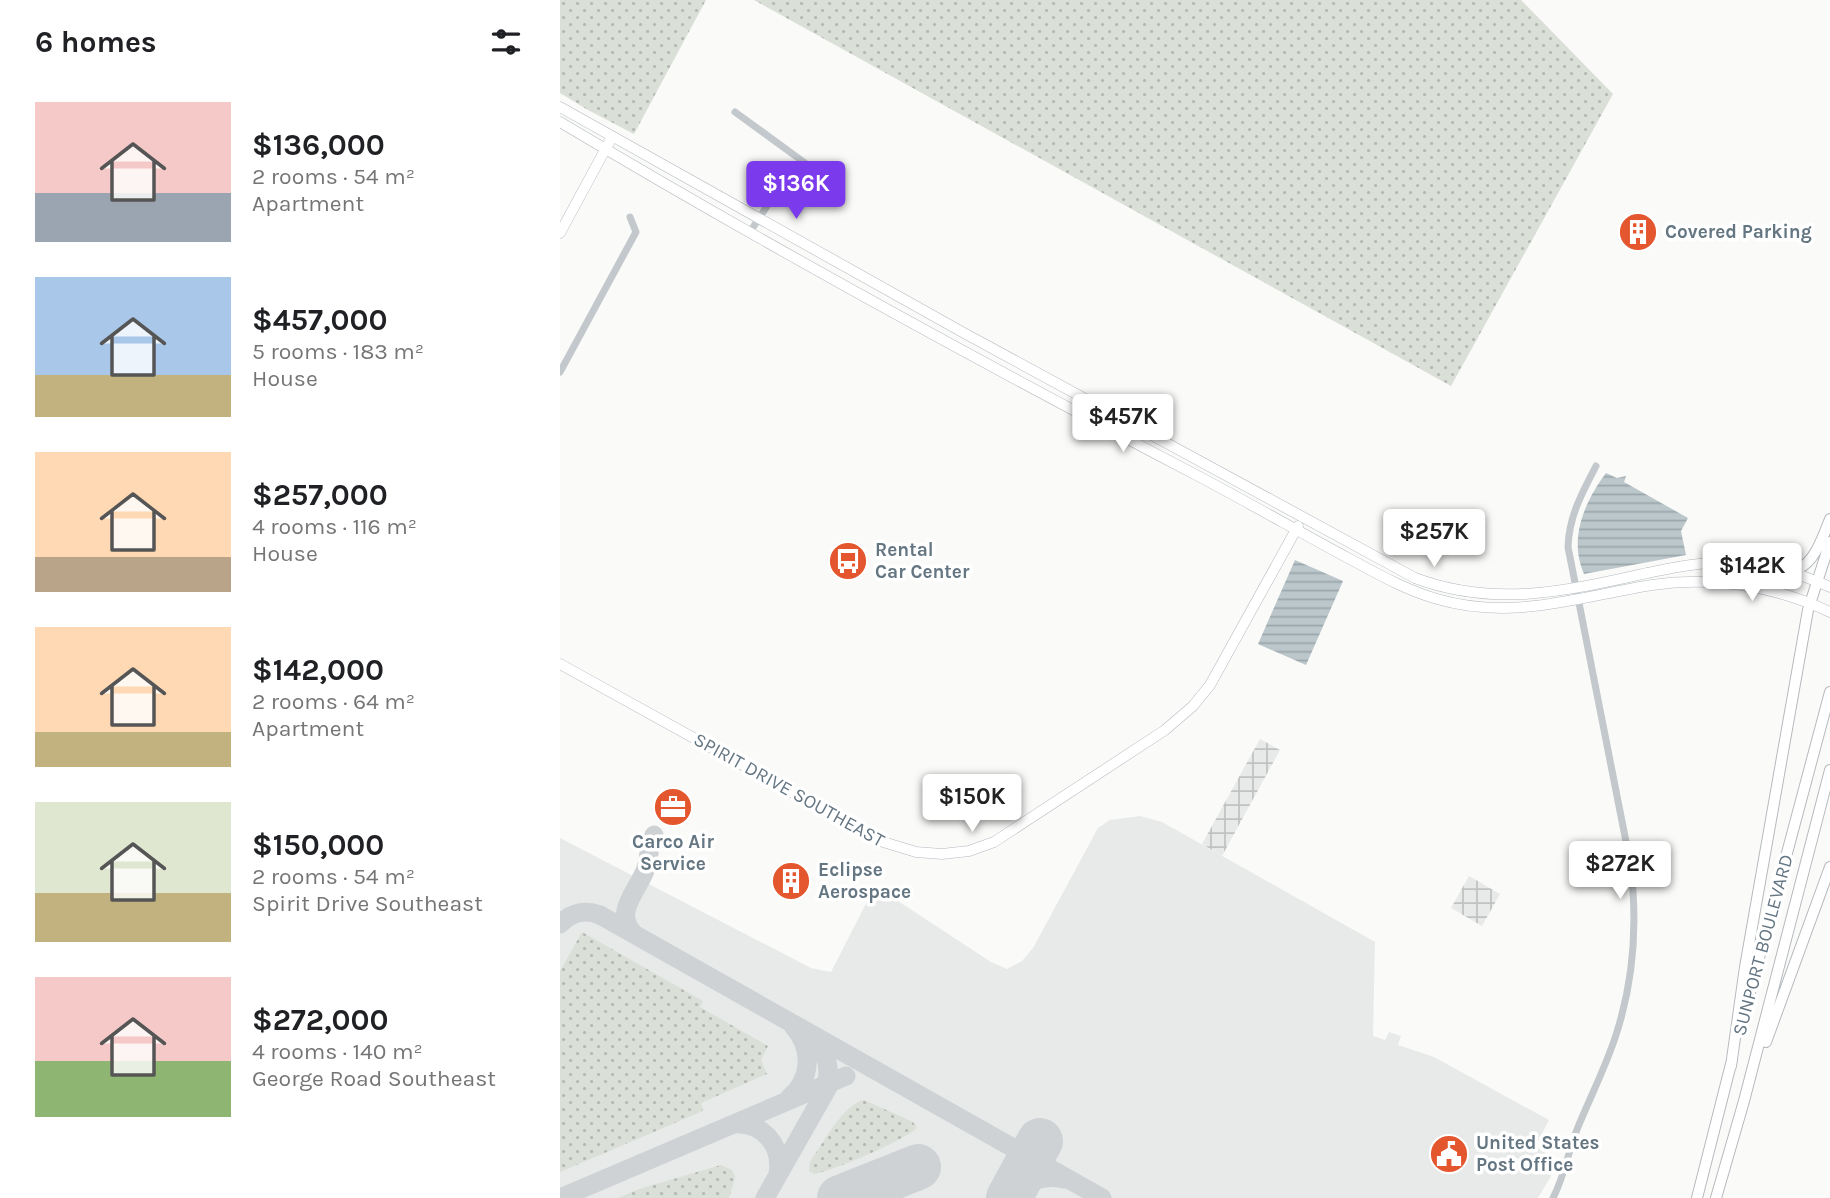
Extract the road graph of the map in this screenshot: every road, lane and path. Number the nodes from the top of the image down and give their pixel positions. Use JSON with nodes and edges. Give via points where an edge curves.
{"nodes":[{"id":1,"x":560,"y":107,"type":"edge"},
{"id":2,"x":735,"y":112,"type":"dead end"},
{"id":3,"x":560,"y":122,"type":"edge"},
{"id":4,"x":612,"y":137,"type":"junction"},
{"id":5,"x":606,"y":149,"type":"junction"},
{"id":6,"x":629,"y":217,"type":"dead end"},
{"id":7,"x":758,"y":218,"type":"junction"},
{"id":8,"x":750,"y":232,"type":"junction"},
{"id":9,"x":560,"y":233,"type":"edge"},
{"id":10,"x":561,"y":369,"type":"edge"},
{"id":11,"x":1596,"y":466,"type":"dead end"},
{"id":12,"x":1302,"y":518,"type":"junction"},
{"id":13,"x":1830,"y":519,"type":"edge"},
{"id":14,"x":1295,"y":530,"type":"junction"},
{"id":15,"x":1830,"y":542,"type":"edge"},
{"id":16,"x":1776,"y":569,"type":"junction"},
{"id":17,"x":1817,"y":581,"type":"junction"},
{"id":18,"x":1576,"y":587,"type":"junction"},
{"id":19,"x":1830,"y":587,"type":"edge"},
{"id":20,"x":1578,"y":600,"type":"junction"},
{"id":21,"x":1810,"y":603,"type":"junction"},
{"id":22,"x":1830,"y":612,"type":"edge"},
{"id":23,"x":560,"y":664,"type":"edge"},
{"id":24,"x":1830,"y":692,"type":"edge"},
{"id":25,"x":1830,"y":770,"type":"edge"},
{"id":26,"x":1830,"y":867,"type":"edge"},
{"id":27,"x":1731,"y":1066,"type":"junction"},
{"id":28,"x":1744,"y":1101,"type":"junction"},
{"id":29,"x":1707,"y":1159,"type":"junction"},
{"id":30,"x":1553,"y":1198,"type":"edge"},
{"id":31,"x":1689,"y":1198,"type":"edge"},
{"id":32,"x":1697,"y":1198,"type":"edge"},
{"id":33,"x":1716,"y":1198,"type":"edge"}],
"edges":[{"from":1,"to":4,"type":"main road"},
{"from":2,"to":7,"type":"street","via":[[805,163]]},
{"from":3,"to":5,"type":"main road"},
{"from":4,"to":5,"type":"main road"},
{"from":4,"to":7,"type":"main road"},
{"from":5,"to":8,"type":"main road"},
{"from":5,"to":9,"type":"main road"},
{"from":6,"to":10,"type":"street","via":[[636,232]]},
{"from":7,"to":8,"type":"street"},
{"from":7,"to":12,"type":"main road"},
{"from":8,"to":14,"type":"main road"},
{"from":11,"to":18,"type":"street","via":[[1569,526],[1569,557]]},
{"from":12,"to":14,"type":"main road","name":"SPIRIT DRIVE SOUTHEAST"},
{"from":12,"to":18,"type":"main road","via":[[1402,572],[1442,587],[1501,596]]},
{"from":13,"to":16,"type":"main road","via":[[1803,567]]},
{"from":14,"to":20,"type":"main road","via":[[1396,584],[1439,600],[1500,609]]},
{"from":14,"to":23,"type":"main road","name":"SPIRIT DRIVE SOUTHEAST","via":[[1194,706],[1009,835],[969,851],[916,852],[880,841]]},
{"from":15,"to":17,"type":"main road"},
{"from":16,"to":17,"type":"main road"},
{"from":16,"to":18,"type":"main road","via":[[1696,564]]},
{"from":17,"to":19,"type":"main road"},
{"from":17,"to":21,"type":"main road"},
{"from":18,"to":20,"type":"street"},
{"from":20,"to":21,"type":"main road","via":[[1699,582],[1760,589]]},
{"from":20,"to":30,"type":"street","via":[[1630,862],[1634,929],[1619,1024]]},
{"from":21,"to":22,"type":"main road"},
{"from":21,"to":27,"type":"main road"},
{"from":24,"to":27,"type":"main road","name":"SUNPORT BOULEVARD"},
{"from":25,"to":28,"type":"main road","name":"SUNPORT BOULEVARD"},
{"from":26,"to":28,"type":"main road"},
{"from":27,"to":29,"type":"main road","name":"SUNPORT BOULEVARD"},
{"from":28,"to":33,"type":"main road","name":"SUNPORT BOULEVARD"},
{"from":29,"to":31,"type":"main road"},
{"from":29,"to":32,"type":"main road","name":"SUNPORT BOULEVARD"}]}
